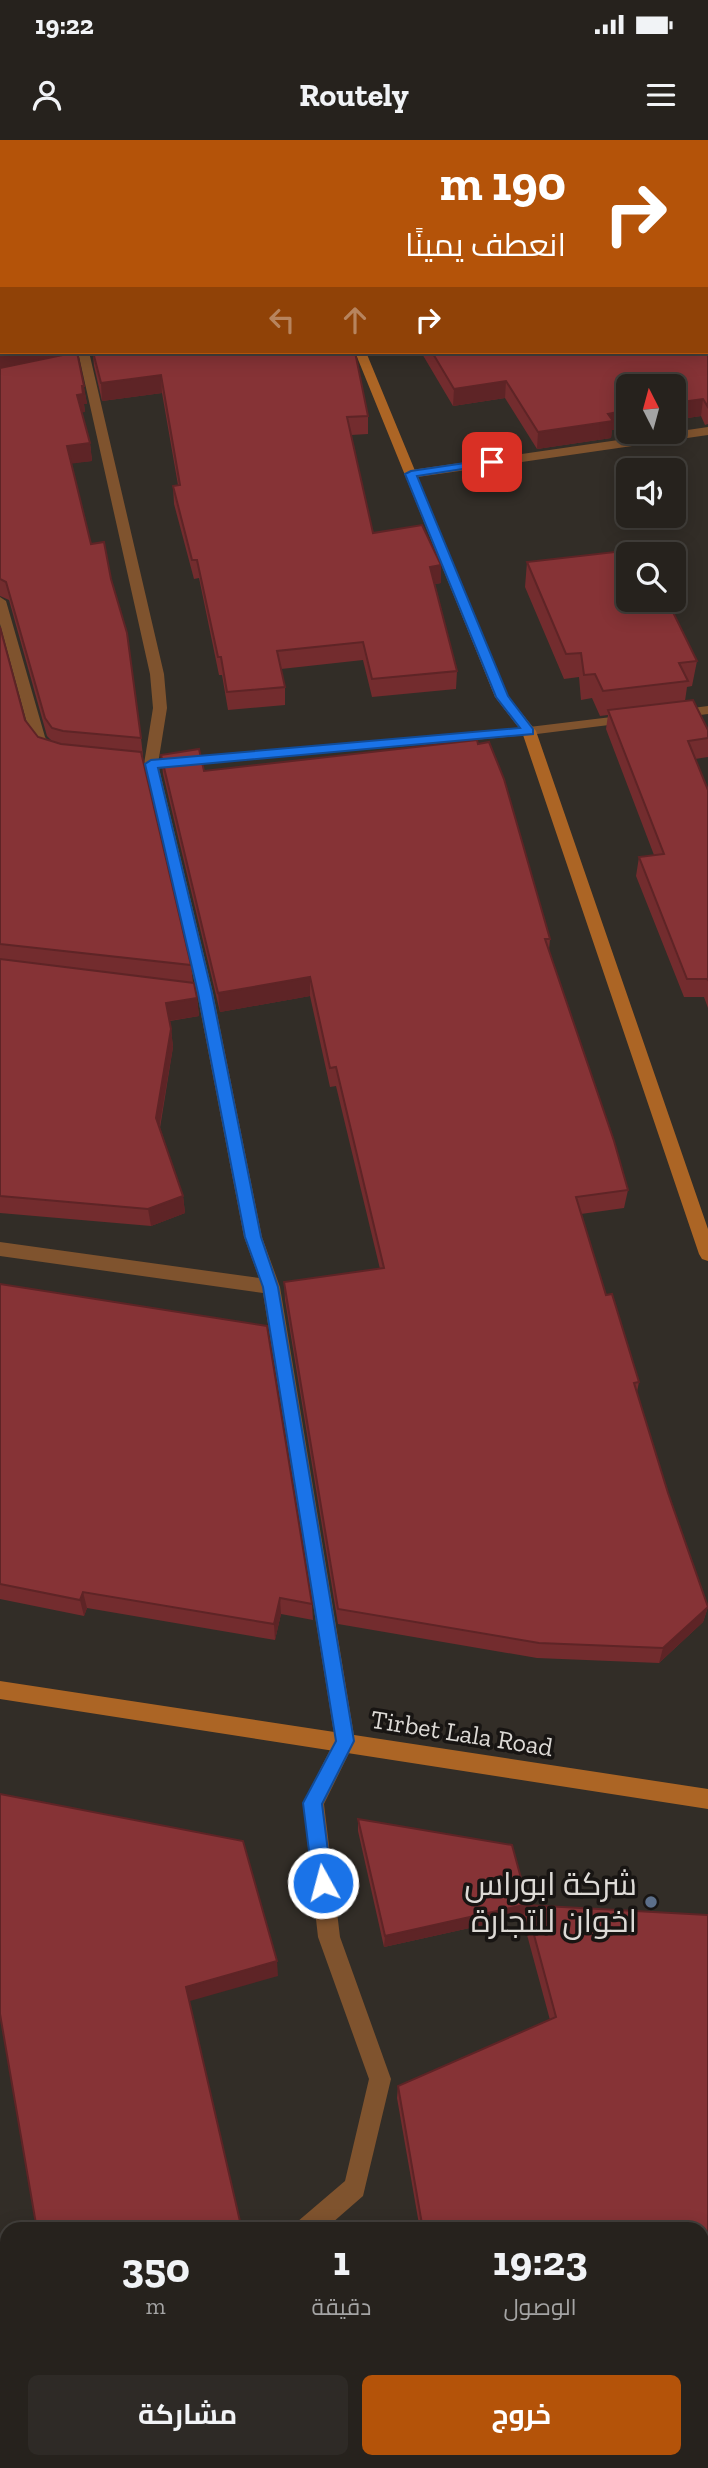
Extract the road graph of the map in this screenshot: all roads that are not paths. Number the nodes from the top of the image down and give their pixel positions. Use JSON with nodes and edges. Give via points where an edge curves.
{"nodes":[{"id":1,"x":361,"y":354,"type":"edge"},
{"id":2,"x":86,"y":359,"type":"edge"},
{"id":3,"x":708,"y":431,"type":"edge"},
{"id":4,"x":411,"y":474,"type":"junction"},
{"id":5,"x":0,"y":601,"type":"edge"},
{"id":6,"x":708,"y":710,"type":"edge"},
{"id":7,"x":667,"y":715,"type":"edge"},
{"id":8,"x":639,"y":718,"type":"edge"},
{"id":9,"x":529,"y":731,"type":"junction"},
{"id":10,"x":72,"y":757,"type":"edge"},
{"id":11,"x":145,"y":764,"type":"junction"},
{"id":12,"x":0,"y":1249,"type":"edge"},
{"id":13,"x":708,"y":1254,"type":"edge"},
{"id":14,"x":271,"y":1287,"type":"junction"},
{"id":15,"x":0,"y":1690,"type":"edge"},
{"id":16,"x":345,"y":1741,"type":"junction"},
{"id":17,"x":708,"y":1799,"type":"edge"},
{"id":18,"x":314,"y":2222,"type":"edge"}],
"edges":[{"from":1,"to":4,"type":"main road"},
{"from":2,"to":11,"type":"street","via":[[157,674],[160,708]]},
{"from":3,"to":4,"type":"street"},
{"from":4,"to":9,"type":"main road","via":[[502,697]]},
{"from":5,"to":10,"type":"street","via":[[38,738],[48,751]]},
{"from":6,"to":7,"type":"street"},
{"from":8,"to":9,"type":"street"},
{"from":9,"to":11,"type":"street"},
{"from":9,"to":13,"type":"main road"},
{"from":11,"to":14,"type":"street","via":[[253,1237]]},
{"from":12,"to":14,"type":"street"},
{"from":14,"to":16,"type":"street"},
{"from":15,"to":16,"type":"main road","name":"Tirbet Lala Road"},
{"from":16,"to":17,"type":"main road","name":"Tirbet Lala Road"},
{"from":16,"to":18,"type":"street","via":[[313,1803],[329,1937],[380,2079],[355,2188]]}]}
